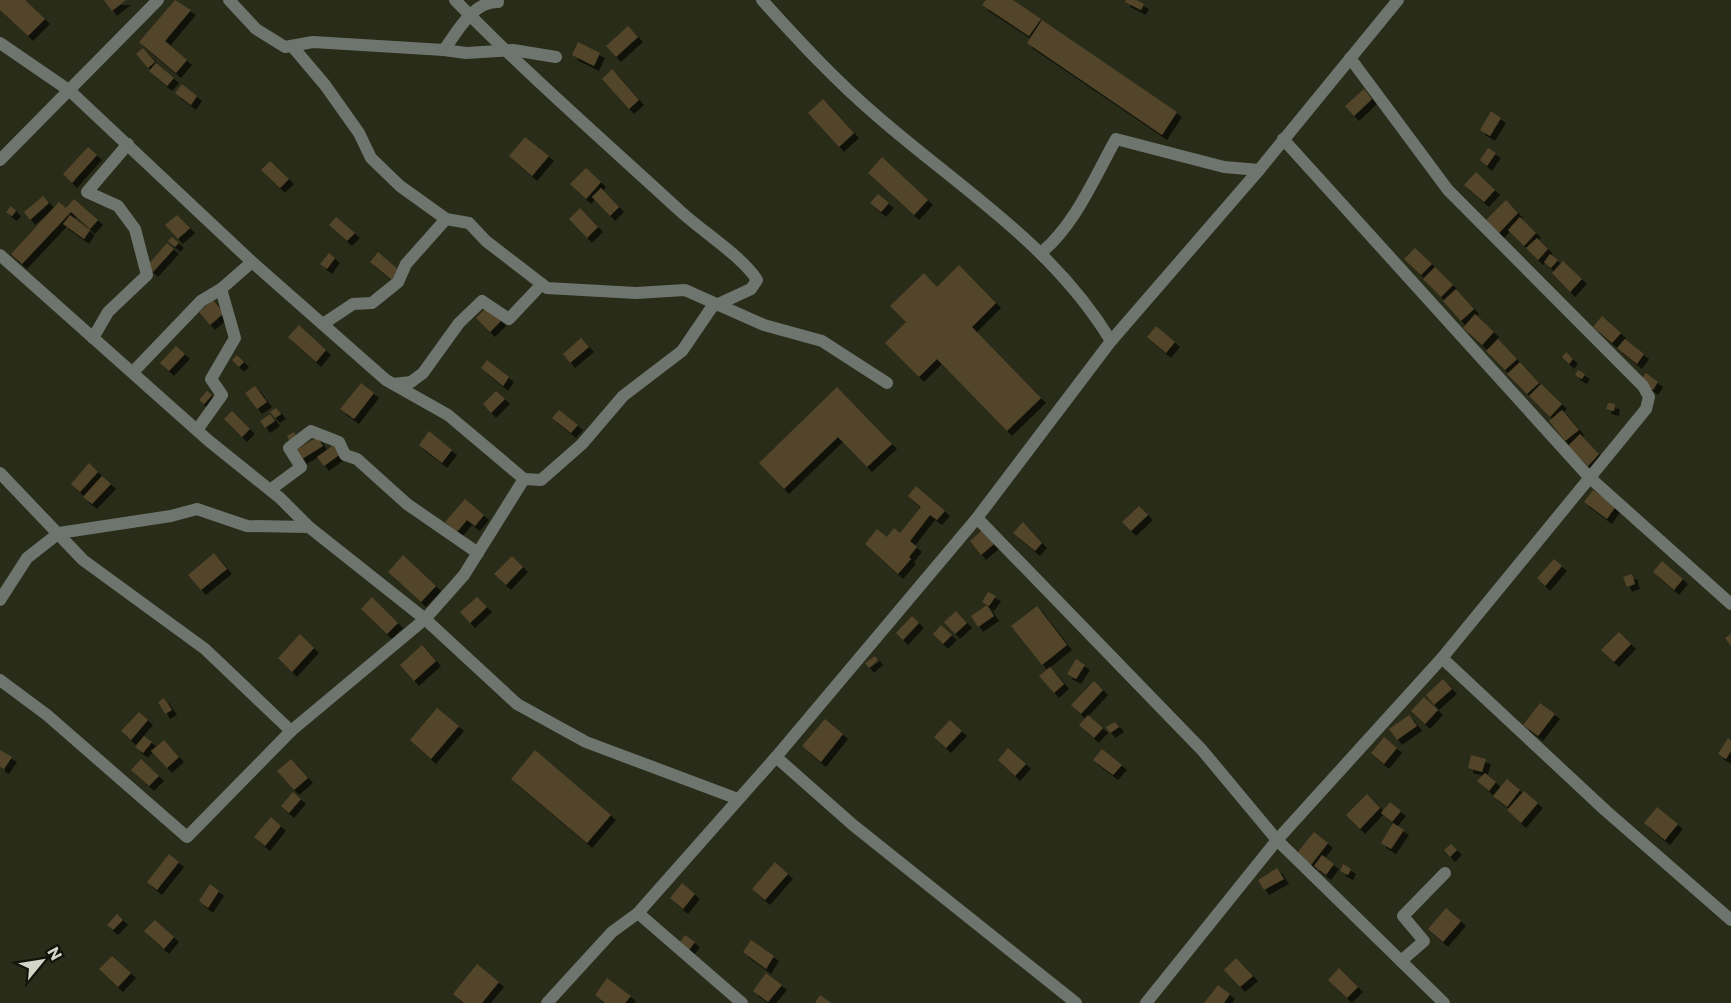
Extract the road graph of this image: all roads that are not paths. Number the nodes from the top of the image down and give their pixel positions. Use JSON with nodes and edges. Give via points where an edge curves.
{"nodes":[{"id":1,"x":158,"y":0,"type":"edge"},
{"id":2,"x":230,"y":0,"type":"edge"},
{"id":3,"x":455,"y":0,"type":"edge"},
{"id":4,"x":762,"y":0,"type":"edge"},
{"id":5,"x":1398,"y":0,"type":"edge"},
{"id":6,"x":498,"y":2,"type":"dead end"},
{"id":7,"x":470,"y":15,"type":"junction"},
{"id":8,"x":0,"y":43,"type":"edge"},
{"id":9,"x":292,"y":46,"type":"junction"},
{"id":10,"x":444,"y":50,"type":"junction"},
{"id":11,"x":507,"y":50,"type":"junction"},
{"id":12,"x":556,"y":57,"type":"dead end"},
{"id":13,"x":1350,"y":58,"type":"junction"},
{"id":14,"x":70,"y":91,"type":"junction"},
{"id":15,"x":1283,"y":139,"type":"junction"},
{"id":16,"x":128,"y":144,"type":"junction"},
{"id":17,"x":0,"y":160,"type":"edge"},
{"id":18,"x":1259,"y":170,"type":"junction"},
{"id":19,"x":446,"y":219,"type":"junction"},
{"id":20,"x":1042,"y":252,"type":"junction"},
{"id":21,"x":0,"y":255,"type":"edge"},
{"id":22,"x":252,"y":262,"type":"junction"},
{"id":23,"x":542,"y":284,"type":"junction"},
{"id":24,"x":221,"y":289,"type":"junction"},
{"id":25,"x":717,"y":305,"type":"junction"},
{"id":26,"x":323,"y":324,"type":"junction"},
{"id":27,"x":93,"y":338,"type":"junction"},
{"id":28,"x":1111,"y":341,"type":"junction"},
{"id":29,"x":133,"y":372,"type":"junction"},
{"id":30,"x":887,"y":383,"type":"dead end"},
{"id":31,"x":394,"y":384,"type":"junction"},
{"id":32,"x":197,"y":430,"type":"junction"},
{"id":33,"x":0,"y":472,"type":"edge"},
{"id":34,"x":1589,"y":477,"type":"junction"},
{"id":35,"x":524,"y":479,"type":"junction"},
{"id":36,"x":270,"y":490,"type":"junction"},
{"id":37,"x":977,"y":518,"type":"junction"},
{"id":38,"x":309,"y":527,"type":"junction"},
{"id":39,"x":59,"y":533,"type":"junction"},
{"id":40,"x":478,"y":553,"type":"junction"},
{"id":41,"x":0,"y":600,"type":"edge"},
{"id":42,"x":1731,"y":604,"type":"edge"},
{"id":43,"x":425,"y":620,"type":"junction"},
{"id":44,"x":1442,"y":658,"type":"junction"},
{"id":45,"x":0,"y":680,"type":"edge"},
{"id":46,"x":291,"y":731,"type":"junction"},
{"id":47,"x":776,"y":757,"type":"junction"},
{"id":48,"x":738,"y":799,"type":"junction"},
{"id":49,"x":1277,"y":840,"type":"junction"},
{"id":50,"x":1444,"y":873,"type":"dead end"},
{"id":51,"x":638,"y":913,"type":"junction"},
{"id":52,"x":1731,"y":920,"type":"edge"},
{"id":53,"x":1401,"y":961,"type":"junction"},
{"id":54,"x":547,"y":1003,"type":"edge"},
{"id":55,"x":742,"y":1003,"type":"edge"},
{"id":56,"x":1076,"y":1003,"type":"edge"},
{"id":57,"x":1146,"y":1003,"type":"edge"},
{"id":58,"x":1444,"y":1003,"type":"edge"}],
"edges":[{"from":1,"to":14,"type":"street"},
{"from":2,"to":9,"type":"street","via":[[255,29],[285,47]]},
{"from":3,"to":7,"type":"street"},
{"from":4,"to":20,"type":"street","via":[[816,60],[877,116]]},
{"from":5,"to":13,"type":"street"},
{"from":6,"to":7,"type":"street","via":[[488,2]]},
{"from":7,"to":10,"type":"street"},
{"from":7,"to":11,"type":"street"},
{"from":8,"to":14,"type":"street"},
{"from":9,"to":10,"type":"street","via":[[313,42]]},
{"from":9,"to":19,"type":"street","via":[[352,123],[371,158],[399,186]]},
{"from":10,"to":11,"type":"street"},
{"from":11,"to":12,"type":"street"},
{"from":11,"to":25,"type":"street","via":[[751,271],[757,280],[751,290]]},
{"from":13,"to":15,"type":"street"},
{"from":13,"to":34,"type":"street","via":[[1448,190],[1643,386],[1649,397],[1646,409]]},
{"from":14,"to":16,"type":"street"},
{"from":14,"to":17,"type":"street"},
{"from":15,"to":18,"type":"street"},
{"from":15,"to":34,"type":"street"},
{"from":16,"to":22,"type":"street"},
{"from":16,"to":27,"type":"street","via":[[87,192],[118,206],[135,229],[147,275],[108,312]]},
{"from":18,"to":20,"type":"street","via":[[1224,167],[1116,139],[1080,204],[1056,240]]},
{"from":18,"to":28,"type":"street"},
{"from":19,"to":23,"type":"street","via":[[469,223]]},
{"from":19,"to":26,"type":"street","via":[[406,264],[398,282],[372,303],[353,304]]},
{"from":20,"to":28,"type":"street"},
{"from":21,"to":27,"type":"street"},
{"from":22,"to":24,"type":"street"},
{"from":22,"to":26,"type":"street"},
{"from":23,"to":25,"type":"street","via":[[547,288],[636,292],[686,290]]},
{"from":23,"to":31,"type":"street","via":[[509,319],[482,301],[459,323],[423,373],[411,382]]},
{"from":24,"to":29,"type":"street","via":[[201,301]]},
{"from":24,"to":32,"type":"street","via":[[235,338],[211,379],[222,395]]},
{"from":25,"to":30,"type":"street","via":[[764,325],[822,341]]},
{"from":25,"to":35,"type":"street","via":[[702,319],[682,351],[622,396],[582,444],[542,480]]},
{"from":26,"to":31,"type":"street"},
{"from":27,"to":29,"type":"street"},
{"from":28,"to":37,"type":"street"},
{"from":29,"to":32,"type":"street"},
{"from":31,"to":35,"type":"street","via":[[448,415]]},
{"from":32,"to":36,"type":"street"},
{"from":33,"to":39,"type":"street"},
{"from":34,"to":42,"type":"street"},
{"from":34,"to":44,"type":"street"},
{"from":35,"to":40,"type":"street"},
{"from":36,"to":38,"type":"street"},
{"from":36,"to":40,"type":"street","via":[[302,467],[289,448],[311,431],[339,442],[345,455],[357,459],[407,504]]},
{"from":37,"to":47,"type":"street"},
{"from":37,"to":49,"type":"street","via":[[1202,750]]},
{"from":38,"to":39,"type":"street","via":[[248,526],[197,509]]},
{"from":38,"to":43,"type":"street"},
{"from":39,"to":41,"type":"street","via":[[27,558]]},
{"from":39,"to":46,"type":"street","via":[[83,560],[205,649]]},
{"from":40,"to":43,"type":"street"},
{"from":43,"to":46,"type":"street"},
{"from":43,"to":48,"type":"street","via":[[517,704],[586,742]]},
{"from":44,"to":49,"type":"street"},
{"from":44,"to":52,"type":"street","via":[[1605,810]]},
{"from":45,"to":46,"type":"street","via":[[47,715],[187,837]]},
{"from":47,"to":48,"type":"street"},
{"from":47,"to":56,"type":"street","via":[[853,825]]},
{"from":48,"to":51,"type":"street"},
{"from":49,"to":53,"type":"street"},
{"from":49,"to":57,"type":"street"},
{"from":50,"to":53,"type":"street","via":[[1403,916],[1424,941]]},
{"from":51,"to":54,"type":"street","via":[[612,932]]},
{"from":51,"to":55,"type":"street"},
{"from":53,"to":58,"type":"street"}]}
